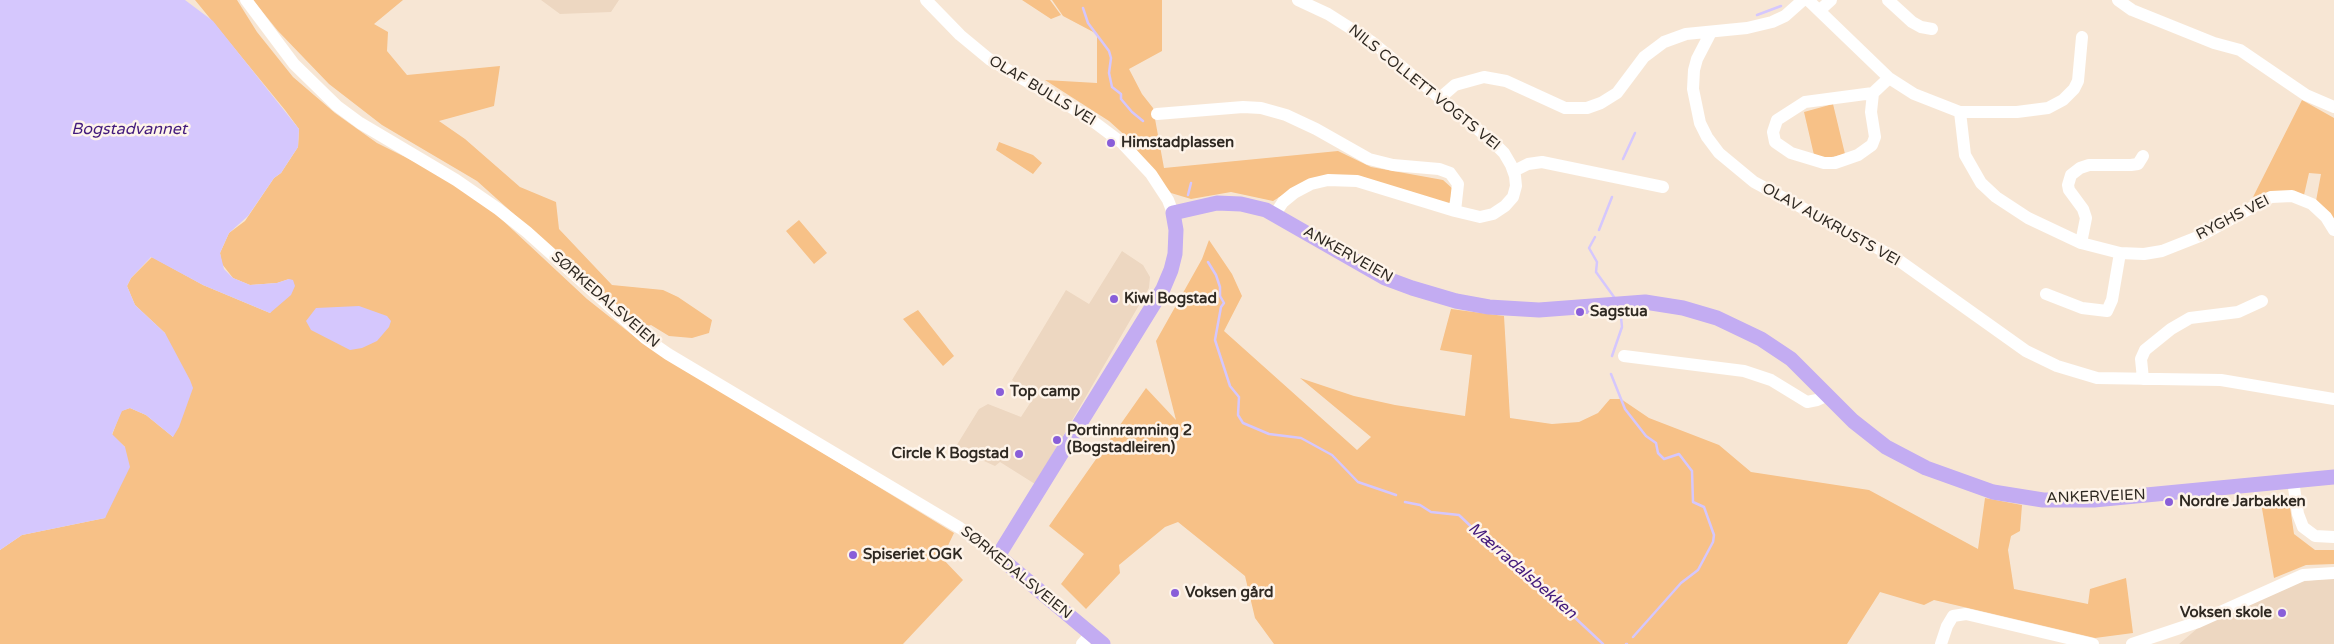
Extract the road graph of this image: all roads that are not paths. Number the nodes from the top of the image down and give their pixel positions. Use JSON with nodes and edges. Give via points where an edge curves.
{"nodes":[{"id":1,"x":246,"y":0,"type":"edge"},
{"id":2,"x":926,"y":0,"type":"edge"},
{"id":3,"x":1298,"y":0,"type":"edge"},
{"id":4,"x":1802,"y":0,"type":"edge"},
{"id":5,"x":1808,"y":0,"type":"edge"},
{"id":6,"x":1831,"y":0,"type":"edge"},
{"id":7,"x":1888,"y":0,"type":"edge"},
{"id":8,"x":2118,"y":0,"type":"edge"},
{"id":9,"x":1820,"y":10,"type":"junction"},
{"id":10,"x":1932,"y":29,"type":"dead end"},
{"id":11,"x":1711,"y":32,"type":"junction"},
{"id":12,"x":2082,"y":37,"type":"dead end"},
{"id":13,"x":1889,"y":78,"type":"junction"},
{"id":14,"x":1873,"y":93,"type":"junction"},
{"id":15,"x":1440,"y":98,"type":"junction"},
{"id":16,"x":2334,"y":107,"type":"edge"},
{"id":17,"x":1960,"y":112,"type":"junction"},
{"id":18,"x":1157,"y":114,"type":"dead end"},
{"id":19,"x":2143,"y":156,"type":"dead end"},
{"id":20,"x":1514,"y":171,"type":"junction"},
{"id":21,"x":1663,"y":188,"type":"dead end"},
{"id":22,"x":1455,"y":211,"type":"junction"},
{"id":23,"x":1173,"y":213,"type":"junction"},
{"id":24,"x":1275,"y":214,"type":"junction"},
{"id":25,"x":2334,"y":230,"type":"edge"},
{"id":26,"x":2081,"y":243,"type":"junction"},
{"id":27,"x":2120,"y":253,"type":"junction"},
{"id":28,"x":2046,"y":294,"type":"dead end"},
{"id":29,"x":2262,"y":301,"type":"dead end"},
{"id":30,"x":1624,"y":356,"type":"dead end"},
{"id":31,"x":2143,"y":379,"type":"junction"},
{"id":32,"x":1828,"y":395,"type":"junction"},
{"id":33,"x":2334,"y":399,"type":"edge"},
{"id":34,"x":2334,"y":477,"type":"edge"},
{"id":35,"x":2293,"y":481,"type":"junction"},
{"id":36,"x":2334,"y":538,"type":"edge"},
{"id":37,"x":998,"y":556,"type":"junction"},
{"id":38,"x":2334,"y":573,"type":"edge"},
{"id":39,"x":1092,"y":641,"type":"edge"},
{"id":40,"x":1941,"y":644,"type":"edge"},
{"id":41,"x":2093,"y":644,"type":"edge"},
{"id":42,"x":2132,"y":644,"type":"edge"}],
"edges":[{"from":1,"to":37,"type":"street","name":"SØRKEDALSVEIEN","via":[[294,64],[338,106],[498,209],[645,338],[676,360],[960,528]]},
{"from":2,"to":23,"type":"street","name":"OLAF BULLS VEI","via":[[989,59],[1097,123],[1138,159],[1161,187]]},
{"from":3,"to":15,"type":"street","name":"NILS COLLETT VOGTS VEI","via":[[1356,31]]},
{"from":4,"to":11,"type":"street","via":[[1785,16],[1772,22]]},
{"from":5,"to":9,"type":"street"},
{"from":6,"to":9,"type":"street"},
{"from":7,"to":10,"type":"street","via":[[1912,22]]},
{"from":8,"to":16,"type":"street","via":[[2132,10],[2240,50],[2306,95]]},
{"from":9,"to":13,"type":"street"},
{"from":11,"to":15,"type":"street","via":[[1686,34],[1657,46],[1639,63],[1617,93],[1587,108],[1565,108],[1506,81],[1484,77],[1454,85]]},
{"from":11,"to":31,"type":"street","name":"OLAV AUKRUSTS VEI","via":[[1694,70],[1697,112],[1712,144],[1745,176],[1894,257],[2012,343],[2042,359],[2097,378]]},
{"from":12,"to":17,"type":"street","via":[[2078,81],[2063,100],[2048,108],[2017,112]]},
{"from":13,"to":14,"type":"street"},
{"from":13,"to":17,"type":"street","via":[[1920,96]]},
{"from":14,"to":14,"type":"street","via":[[1874,137],[1872,145],[1858,155],[1835,163],[1824,163],[1791,153],[1775,142],[1773,132],[1777,120],[1805,102]]},
{"from":15,"to":20,"type":"street","name":"NILS COLLETT VOGTS VEI","via":[[1500,148]]},
{"from":17,"to":26,"type":"street","name":"RYGHS VEI","via":[[1965,155],[1981,183],[2028,218]]},
{"from":18,"to":22,"type":"street","via":[[1243,107],[1286,115],[1369,159],[1393,165],[1439,169],[1450,174],[1458,184]]},
{"from":19,"to":26,"type":"street","via":[[2138,164],[2132,166],[2089,165],[2071,175],[2069,190],[2086,218]]},
{"from":20,"to":21,"type":"street","via":[[1542,162]]},
{"from":20,"to":22,"type":"street","via":[[1515,191],[1500,211],[1480,217]]},
{"from":22,"to":24,"type":"street","via":[[1362,182],[1336,179],[1320,182],[1288,197]]},
{"from":23,"to":24,"type":"main road","name":"ANKERVEIEN","via":[[1229,202]]},
{"from":23,"to":37,"type":"main road","via":[[1176,246],[1167,280]]},
{"from":24,"to":32,"type":"main road","name":"ANKERVEIEN","via":[[1378,275],[1456,301],[1539,310],[1645,302],[1706,314],[1770,344],[1796,363]]},
{"from":25,"to":27,"type":"street","name":"RYGHS VEI","via":[[2312,204],[2292,196],[2271,197],[2183,244],[2144,254]]},
{"from":26,"to":27,"type":"street","name":"RYGHS VEI"},
{"from":27,"to":28,"type":"street","via":[[2107,311],[2082,308]]},
{"from":29,"to":31,"type":"street","via":[[2238,312],[2190,318],[2166,333],[2142,354]]},
{"from":30,"to":32,"type":"street","via":[[1744,371],[1771,380],[1807,402]]},
{"from":31,"to":33,"type":"street","name":"OLAV AUKRUSTS VEI","via":[[2221,380]]},
{"from":32,"to":35,"type":"main road","name":"ANKERVEIEN","via":[[1860,428],[1896,453],[1962,482],[2002,494],[2048,500],[2094,500]]},
{"from":34,"to":35,"type":"main road","name":"ANKERVEIEN"},
{"from":35,"to":36,"type":"street","via":[[2303,527],[2315,536]]},
{"from":37,"to":39,"type":"main road","name":"SØRKEDALSVEIEN"},
{"from":38,"to":42,"type":"street","via":[[2303,574],[2179,630]]},
{"from":40,"to":41,"type":"street","via":[[1953,616],[1966,614]]}]}
